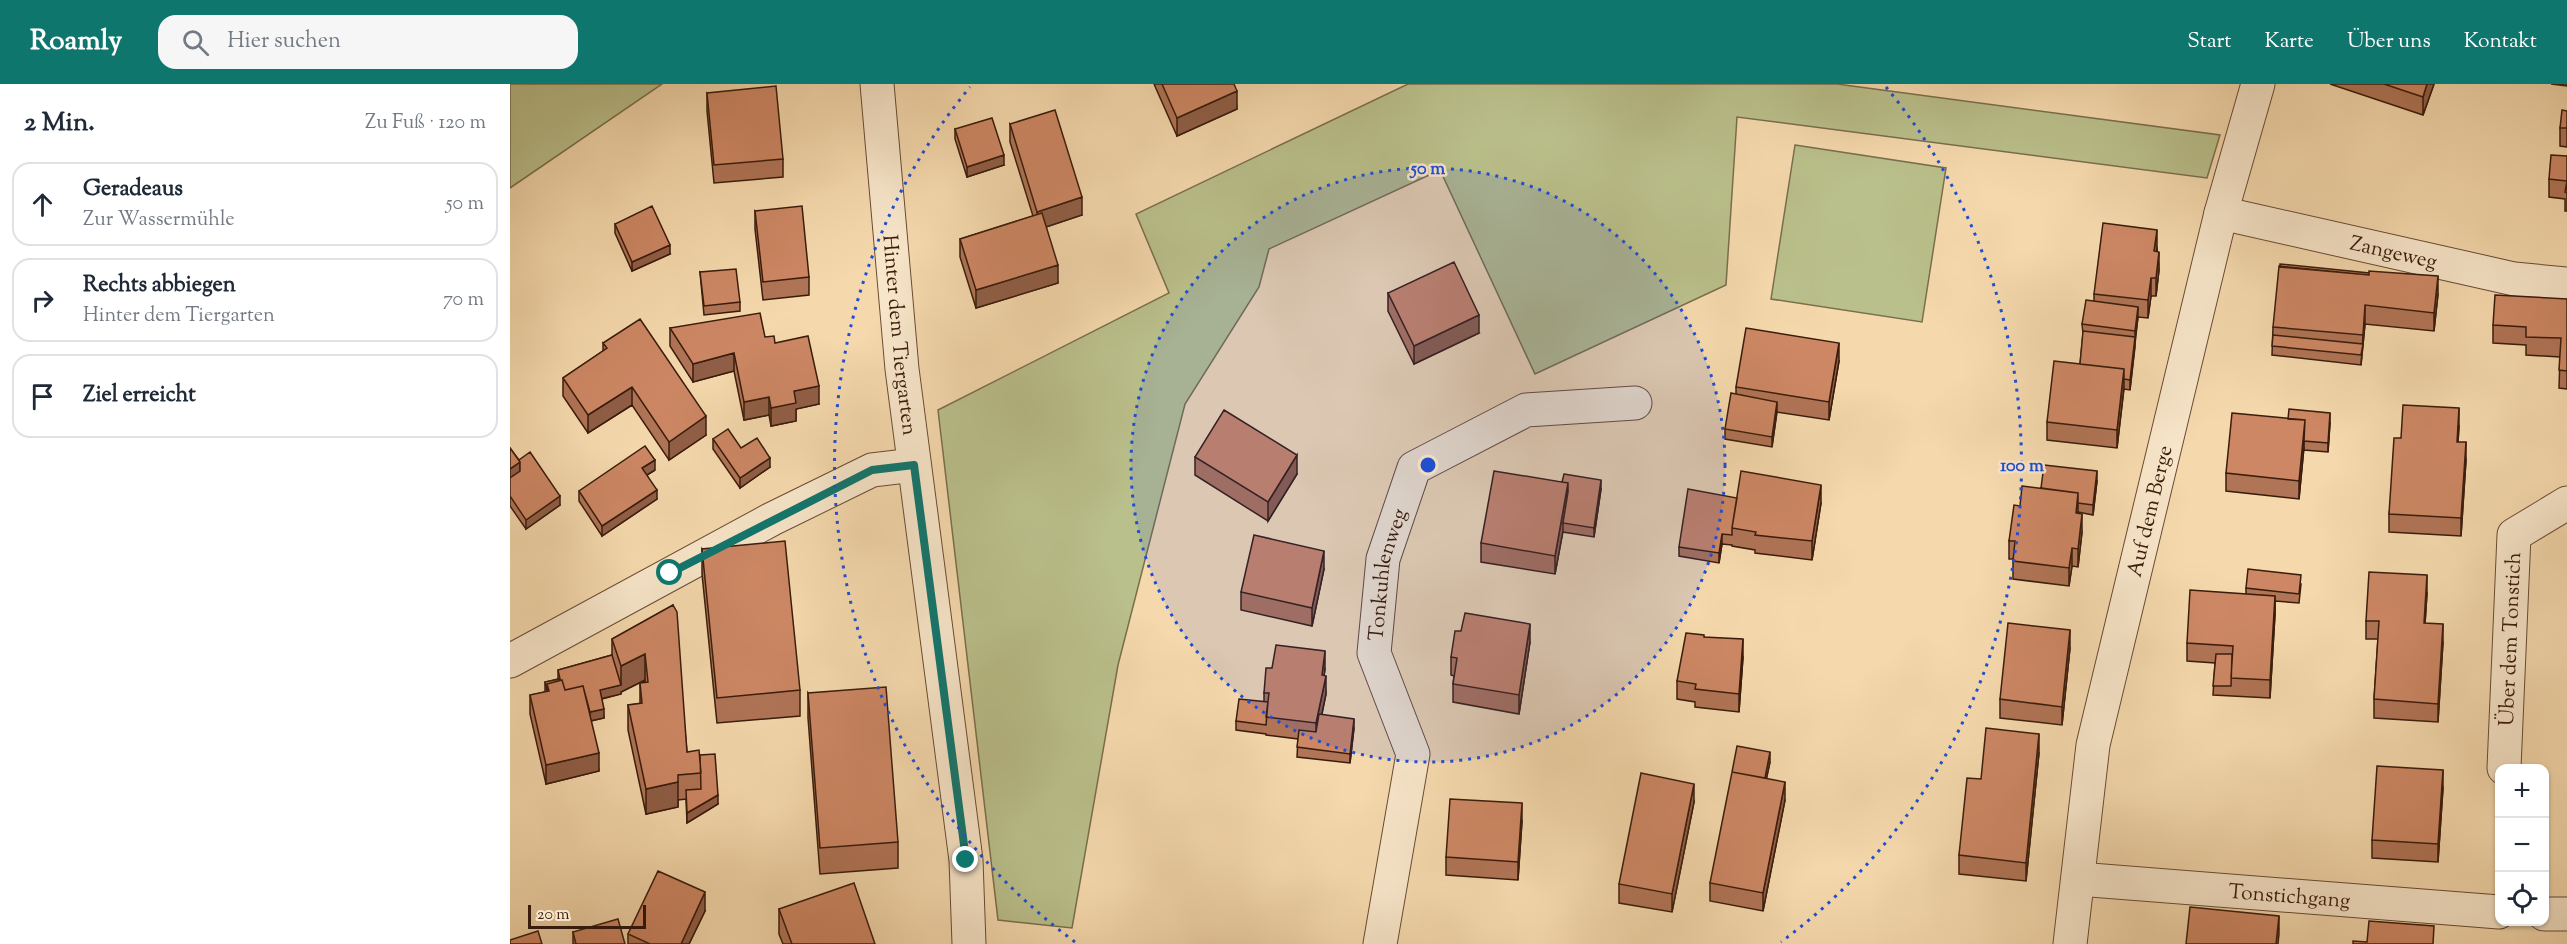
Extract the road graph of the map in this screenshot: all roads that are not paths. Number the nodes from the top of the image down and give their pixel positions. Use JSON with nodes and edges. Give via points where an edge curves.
{"nodes":[{"id":1,"x":877,"y":84,"type":"edge"},
{"id":2,"x":2258,"y":84,"type":"edge"},
{"id":3,"x":2221,"y":213,"type":"junction"},
{"id":4,"x":2567,"y":284,"type":"edge"},
{"id":5,"x":1635,"y":403,"type":"dead end"},
{"id":6,"x":914,"y":465,"type":"junction"},
{"id":7,"x":2567,"y":503,"type":"edge"},
{"id":8,"x":510,"y":661,"type":"edge"},
{"id":9,"x":2505,"y":764,"type":"edge"},
{"id":10,"x":2078,"y":879,"type":"junction"},
{"id":11,"x":2495,"y":912,"type":"edge"},
{"id":12,"x":2549,"y":914,"type":"edge"},
{"id":13,"x":2567,"y":914,"type":"edge"},
{"id":14,"x":969,"y":944,"type":"edge"},
{"id":15,"x":1380,"y":944,"type":"edge"},
{"id":16,"x":2070,"y":944,"type":"edge"}],
"edges":[{"from":1,"to":6,"type":"street","name":"Hinter dem Tiergarten"},
{"from":2,"to":3,"type":"street","name":"Auf dem Berge"},
{"from":3,"to":4,"type":"street","name":"Zangeweg","via":[[2514,279]]},
{"from":3,"to":10,"type":"street","name":"Auf dem Berge","via":[[2093,745]]},
{"from":5,"to":15,"type":"street","name":"Tonkuhlenweg","via":[[1526,410],[1414,468],[1383,559],[1374,653],[1413,754]]},
{"from":6,"to":8,"type":"street","via":[[872,470],[772,519]]},
{"from":6,"to":14,"type":"street","name":"Hinter dem Tiergarten","via":[[966,860]]},
{"from":7,"to":9,"type":"street","name":"Über dem Tonstich","via":[[2514,535]]},
{"from":10,"to":11,"type":"street","name":"Tonstichgang"},
{"from":10,"to":16,"type":"street","name":"Auf dem Berge"},
{"from":12,"to":13,"type":"street"}]}
